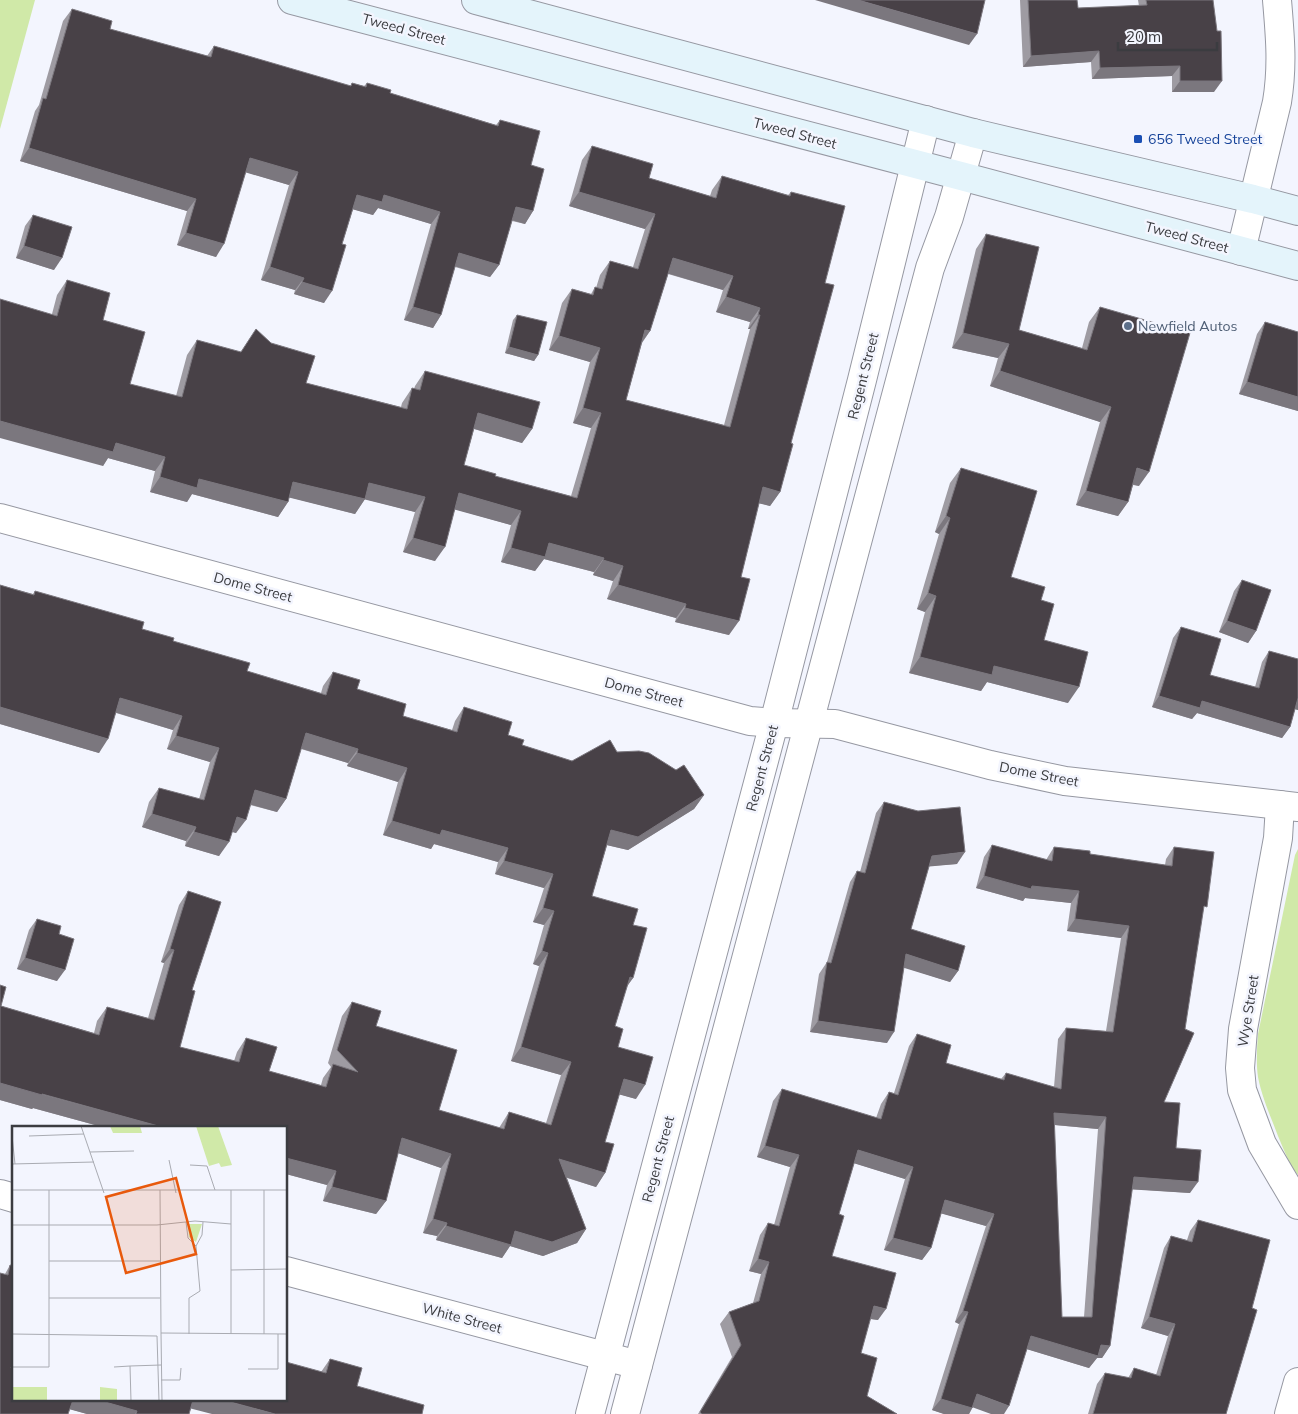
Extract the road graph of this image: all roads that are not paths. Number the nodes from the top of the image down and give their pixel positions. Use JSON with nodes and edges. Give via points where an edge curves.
{"nodes":[{"id":1,"x":292,"y":0,"type":"edge"},
{"id":2,"x":476,"y":0,"type":"edge"},
{"id":3,"x":1277,"y":0,"type":"edge"},
{"id":4,"x":926,"y":120,"type":"junction"},
{"id":5,"x":973,"y":133,"type":"junction"},
{"id":6,"x":915,"y":164,"type":"junction"},
{"id":7,"x":962,"y":176,"type":"junction"},
{"id":8,"x":1253,"y":199,"type":"junction"},
{"id":9,"x":1298,"y":211,"type":"edge"},
{"id":10,"x":1241,"y":252,"type":"junction"},
{"id":11,"x":1298,"y":266,"type":"edge"},
{"id":12,"x":0,"y":518,"type":"edge"},
{"id":13,"x":774,"y":723,"type":"junction"},
{"id":14,"x":809,"y":723,"type":"junction"},
{"id":15,"x":1289,"y":806,"type":"edge"},
{"id":16,"x":1298,"y":1205,"type":"edge"},
{"id":17,"x":288,"y":1272,"type":"edge"},
{"id":18,"x":605,"y":1356,"type":"junction"},
{"id":19,"x":638,"y":1365,"type":"junction"},
{"id":20,"x":1298,"y":1382,"type":"edge"},
{"id":21,"x":590,"y":1414,"type":"edge"},
{"id":22,"x":625,"y":1414,"type":"edge"},
{"id":23,"x":1289,"y":1414,"type":"edge"}],
"edges":[{"from":1,"to":6,"type":"main road","name":"Tweed Street"},
{"from":2,"to":4,"type":"main road"},
{"from":3,"to":8,"type":"street","via":[[1281,76]]},
{"from":4,"to":5,"type":"main road"},
{"from":4,"to":6,"type":"street","name":"Regent Street"},
{"from":5,"to":7,"type":"street"},
{"from":5,"to":8,"type":"main road"},
{"from":6,"to":7,"type":"main road","name":"Tweed Street"},
{"from":6,"to":13,"type":"street","name":"Regent Street"},
{"from":7,"to":10,"type":"main road","name":"Tweed Street"},
{"from":7,"to":14,"type":"street","via":[[930,268]]},
{"from":8,"to":9,"type":"main road"},
{"from":8,"to":10,"type":"street"},
{"from":10,"to":11,"type":"main road","name":"Tweed Street"},
{"from":12,"to":13,"type":"street","name":"Dome Street","via":[[750,720]]},
{"from":13,"to":14,"type":"street","name":"Dome Street"},
{"from":13,"to":18,"type":"street","name":"Regent Street"},
{"from":14,"to":15,"type":"street","name":"Dome Street","via":[[835,724],[990,765],[1065,781]]},
{"from":14,"to":19,"type":"street"},
{"from":15,"to":16,"type":"street","name":"Wye Street","via":[[1278,838],[1243,1029],[1240,1068],[1242,1090],[1262,1144]]},
{"from":17,"to":18,"type":"street","name":"White Street"},
{"from":18,"to":19,"type":"street","name":"White Street"},
{"from":18,"to":21,"type":"street","name":"Regent Street"},
{"from":19,"to":22,"type":"street"},
{"from":20,"to":23,"type":"street"}]}
